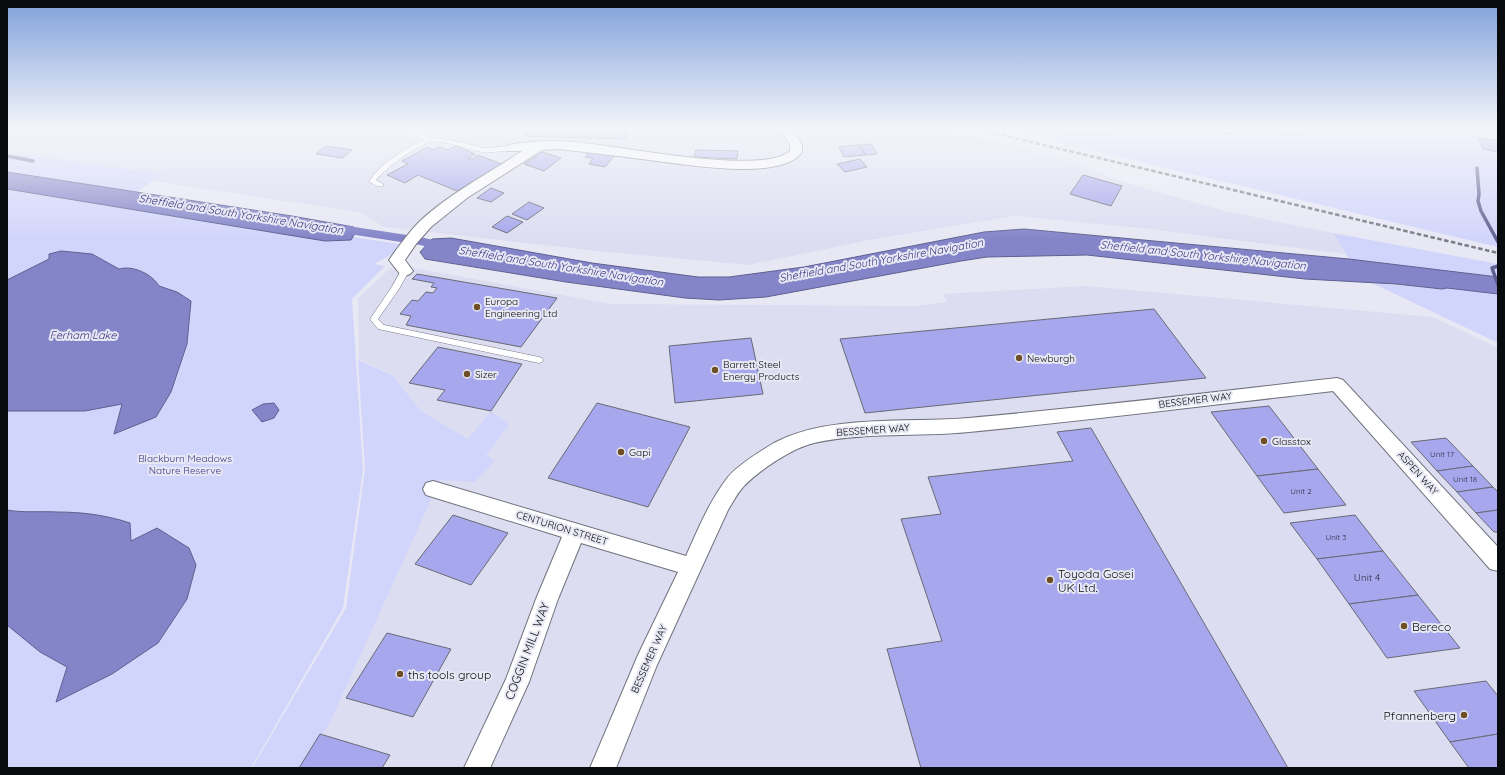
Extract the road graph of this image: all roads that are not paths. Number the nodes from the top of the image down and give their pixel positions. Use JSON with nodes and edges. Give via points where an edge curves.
{"nodes":[{"id":1,"x":387,"y":166,"type":"edge"},
{"id":2,"x":509,"y":166,"type":"edge"},
{"id":3,"x":381,"y":185,"type":"dead end"},
{"id":4,"x":404,"y":271,"type":"joint"},
{"id":5,"x":539,"y":360,"type":"dead end"},
{"id":6,"x":1337,"y":384,"type":"joint"},
{"id":7,"x":433,"y":489,"type":"dead end"},
{"id":8,"x":575,"y":532,"type":"junction"},
{"id":9,"x":1498,"y":562,"type":"edge"},
{"id":10,"x":691,"y":568,"type":"junction"},
{"id":11,"x":477,"y":768,"type":"edge"},
{"id":12,"x":603,"y":768,"type":"edge"}],
"edges":[{"from":1,"to":3,"type":"lane","via":[[376,174],[372,181]]},
{"from":2,"to":4,"type":"street","via":[[449,203],[411,240],[397,260]]},
{"from":4,"to":5,"type":"lane","via":[[374,319],[381,327]]},
{"from":6,"to":9,"type":"street","name":"ASPEN WAY"},
{"from":6,"to":10,"type":"street","name":"BESSEMER WAY","via":[[1062,416],[966,425],[859,430],[810,436],[782,448],[736,480],[720,506]]},
{"from":7,"to":8,"type":"street","name":"CENTURION STREET"},
{"from":8,"to":10,"type":"street","name":"CENTURION STREET"},
{"from":8,"to":11,"type":"street","name":"COGGIN MILL WAY","via":[[517,682]]},
{"from":10,"to":12,"type":"street","name":"BESSEMER WAY","via":[[646,663]]}]}
